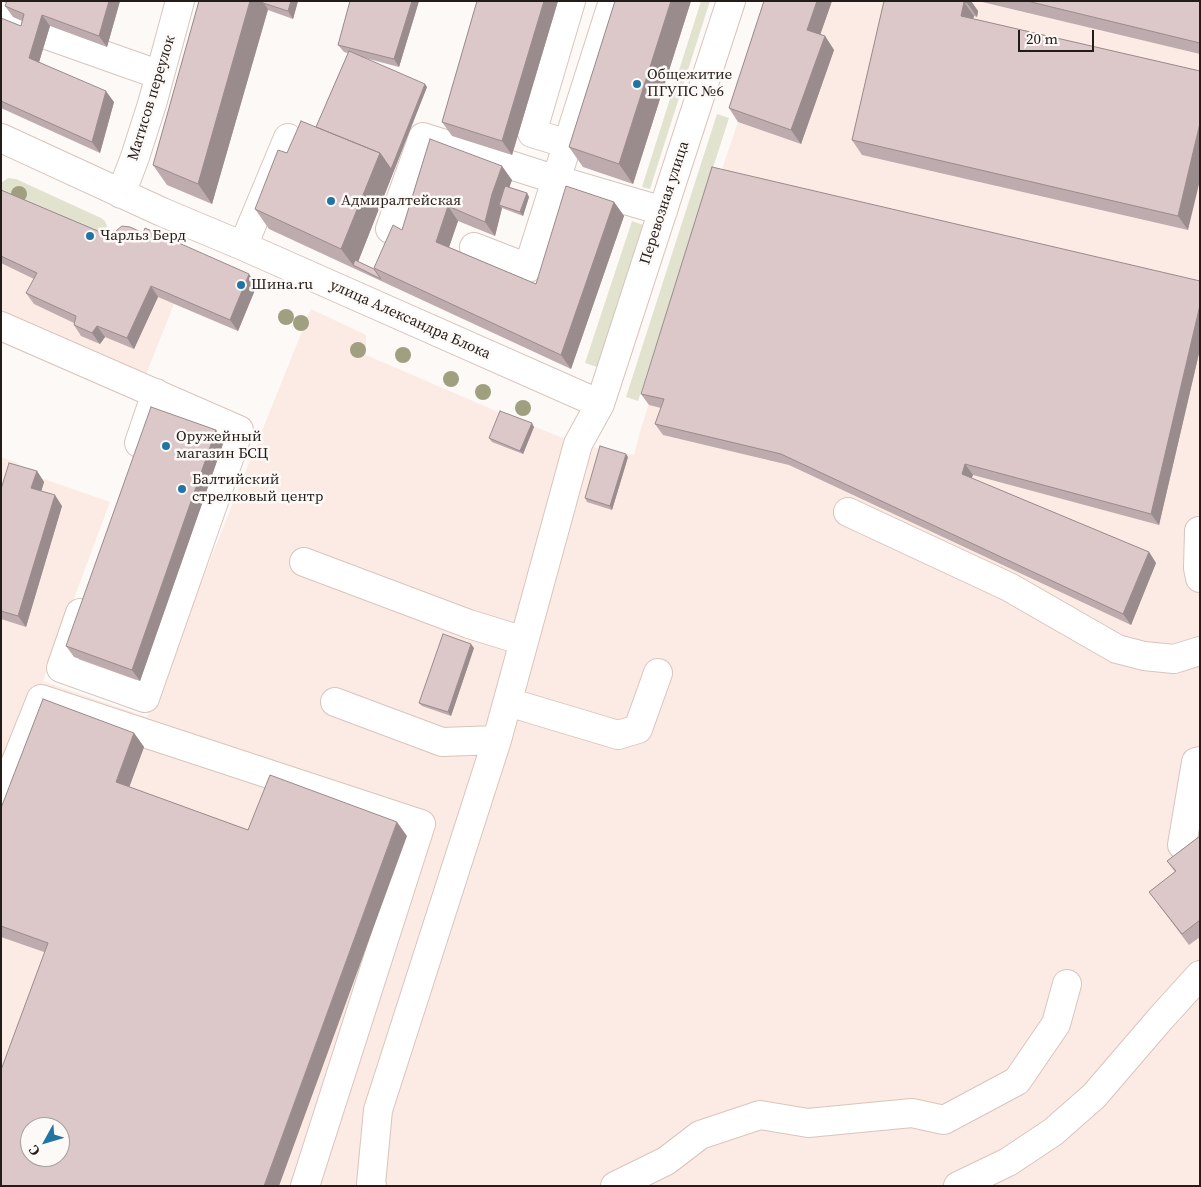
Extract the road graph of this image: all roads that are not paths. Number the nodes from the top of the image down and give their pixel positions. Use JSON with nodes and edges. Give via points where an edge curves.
{"nodes":[{"id":1,"x":180,"y":1,"type":"edge"},
{"id":2,"x":571,"y":1,"type":"edge"},
{"id":3,"x":613,"y":1,"type":"edge"},
{"id":4,"x":730,"y":1,"type":"edge"},
{"id":5,"x":1,"y":16,"type":"edge"},
{"id":6,"x":160,"y":75,"type":"junction"},
{"id":7,"x":1,"y":138,"type":"edge"},
{"id":8,"x":288,"y":138,"type":"dead end"},
{"id":9,"x":568,"y":144,"type":"junction"},
{"id":10,"x":557,"y":180,"type":"junction"},
{"id":11,"x":121,"y":194,"type":"junction"},
{"id":12,"x":663,"y":211,"type":"junction"},
{"id":13,"x":390,"y":229,"type":"edge"},
{"id":14,"x":243,"y":246,"type":"junction"},
{"id":15,"x":474,"y":247,"type":"dead end"},
{"id":16,"x":1,"y":326,"type":"edge"},
{"id":17,"x":156,"y":394,"type":"junction"},
{"id":18,"x":600,"y":404,"type":"junction"},
{"id":19,"x":131,"y":467,"type":"edge"},
{"id":20,"x":848,"y":512,"type":"dead end"},
{"id":21,"x":1200,"y":530,"type":"edge"},
{"id":22,"x":304,"y":562,"type":"dead end"},
{"id":23,"x":1200,"y":578,"type":"edge"},
{"id":24,"x":86,"y":595,"type":"edge"},
{"id":25,"x":524,"y":641,"type":"junction"},
{"id":26,"x":1200,"y":651,"type":"edge"},
{"id":27,"x":658,"y":673,"type":"dead end"},
{"id":28,"x":335,"y":702,"type":"dead end"},
{"id":29,"x":508,"y":702,"type":"junction"},
{"id":30,"x":497,"y":740,"type":"junction"},
{"id":31,"x":1200,"y":761,"type":"edge"},
{"id":32,"x":1,"y":799,"type":"edge"},
{"id":33,"x":1182,"y":846,"type":"dead end"},
{"id":34,"x":1200,"y":975,"type":"edge"},
{"id":35,"x":1067,"y":984,"type":"dead end"},
{"id":36,"x":304,"y":1186,"type":"edge"},
{"id":37,"x":372,"y":1186,"type":"edge"},
{"id":38,"x":615,"y":1186,"type":"edge"},
{"id":39,"x":958,"y":1186,"type":"edge"}],
"edges":[{"from":1,"to":6,"type":"street","name":"Матисов переулок"},
{"from":2,"to":9,"type":"street","via":[[532,132]]},
{"from":3,"to":9,"type":"street"},
{"from":4,"to":12,"type":"street","name":"Перевозная улица"},
{"from":5,"to":6,"type":"street"},
{"from":6,"to":11,"type":"street","name":"Матисов переулок"},
{"from":7,"to":11,"type":"street","name":"улица Александра Блока"},
{"from":8,"to":14,"type":"street"},
{"from":9,"to":10,"type":"street"},
{"from":10,"to":12,"type":"street"},
{"from":10,"to":13,"type":"street","via":[[423,137]]},
{"from":10,"to":15,"type":"street","via":[[528,268]]},
{"from":11,"to":14,"type":"street","name":"улица Александра Блока"},
{"from":12,"to":18,"type":"street","name":"Перевозная улица"},
{"from":14,"to":18,"type":"street","name":"улица Александра Блока"},
{"from":16,"to":17,"type":"street"},
{"from":17,"to":19,"type":"street"},
{"from":17,"to":24,"type":"street","via":[[239,430],[145,698],[61,668]]},
{"from":18,"to":25,"type":"street","name":"Перевозная улица","via":[[578,444]]},
{"from":20,"to":26,"type":"street","via":[[1009,587],[1117,649],[1174,659]]},
{"from":21,"to":23,"type":"street"},
{"from":22,"to":25,"type":"street","via":[[469,624]]},
{"from":25,"to":29,"type":"street","name":"Перевозная улица"},
{"from":27,"to":29,"type":"street","via":[[638,729],[618,734]]},
{"from":28,"to":30,"type":"street","via":[[442,742]]},
{"from":29,"to":30,"type":"street","name":"Перевозная улица"},
{"from":30,"to":37,"type":"street","name":"Перевозная улица","via":[[378,1110]]},
{"from":31,"to":33,"type":"street","via":[[1196,762]]},
{"from":32,"to":36,"type":"street","via":[[41,699],[421,824]]},
{"from":34,"to":39,"type":"street","via":[[1094,1096],[1053,1132],[1008,1162]]},
{"from":35,"to":38,"type":"street","via":[[1056,1024],[1017,1081],[944,1120],[912,1113],[808,1123],[760,1115],[700,1135],[666,1161]]}]}
